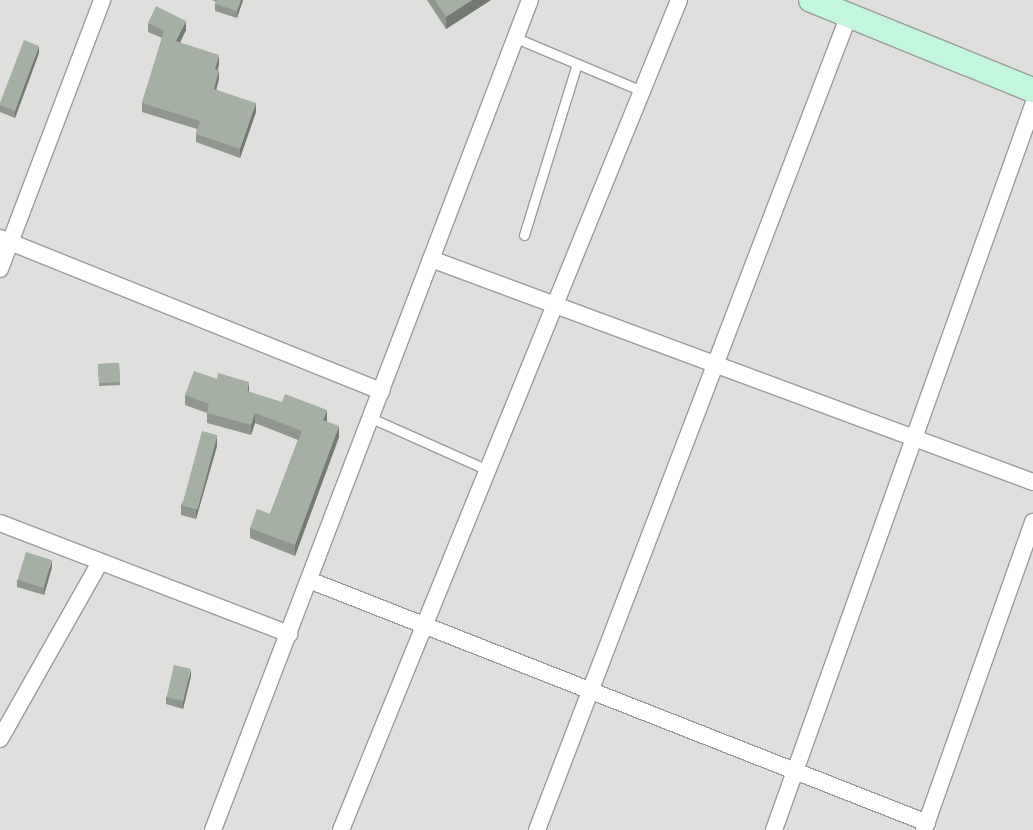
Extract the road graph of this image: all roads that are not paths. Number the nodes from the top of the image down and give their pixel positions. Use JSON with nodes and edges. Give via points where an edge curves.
{"nodes":[{"id":1,"x":102,"y":0,"type":"edge"},
{"id":2,"x":530,"y":0,"type":"edge"},
{"id":3,"x":679,"y":0,"type":"edge"},
{"id":4,"x":811,"y":0,"type":"edge"},
{"id":5,"x":849,"y":15,"type":"junction"},
{"id":6,"x":516,"y":38,"type":"junction"},
{"id":7,"x":577,"y":64,"type":"junction"},
{"id":8,"x":1033,"y":90,"type":"edge"},
{"id":9,"x":642,"y":91,"type":"junction"},
{"id":10,"x":1033,"y":106,"type":"edge"},
{"id":11,"x":524,"y":235,"type":"dead end"},
{"id":12,"x":5,"y":240,"type":"edge"},
{"id":13,"x":432,"y":259,"type":"junction"},
{"id":14,"x":0,"y":269,"type":"edge"},
{"id":15,"x":555,"y":305,"type":"junction"},
{"id":16,"x":715,"y":364,"type":"junction"},
{"id":17,"x":382,"y":391,"type":"junction"},
{"id":18,"x":371,"y":418,"type":"junction"},
{"id":19,"x":914,"y":438,"type":"junction"},
{"id":20,"x":488,"y":470,"type":"junction"},
{"id":21,"x":1033,"y":482,"type":"edge"},
{"id":22,"x":1033,"y":522,"type":"edge"},
{"id":23,"x":0,"y":523,"type":"edge"},
{"id":24,"x":100,"y":562,"type":"junction"},
{"id":25,"x":309,"y":580,"type":"junction"},
{"id":26,"x":424,"y":625,"type":"junction"},
{"id":27,"x":289,"y":634,"type":"junction"},
{"id":28,"x":590,"y":691,"type":"junction"},
{"id":29,"x":0,"y":739,"type":"edge"},
{"id":30,"x":795,"y":771,"type":"junction"},
{"id":31,"x":926,"y":826,"type":"edge"},
{"id":32,"x":213,"y":830,"type":"edge"},
{"id":33,"x":341,"y":830,"type":"edge"},
{"id":34,"x":537,"y":830,"type":"edge"},
{"id":35,"x":774,"y":830,"type":"edge"}],
"edges":[{"from":1,"to":12,"type":"street"},
{"from":2,"to":6,"type":"street"},
{"from":3,"to":9,"type":"street"},
{"from":4,"to":5,"type":"street"},
{"from":5,"to":8,"type":"street"},
{"from":5,"to":16,"type":"street"},
{"from":6,"to":7,"type":"lane"},
{"from":6,"to":13,"type":"street"},
{"from":7,"to":9,"type":"lane"},
{"from":7,"to":11,"type":"lane"},
{"from":9,"to":15,"type":"street"},
{"from":10,"to":19,"type":"street"},
{"from":12,"to":14,"type":"street"},
{"from":12,"to":17,"type":"street"},
{"from":13,"to":15,"type":"street"},
{"from":13,"to":17,"type":"street"},
{"from":15,"to":16,"type":"street"},
{"from":15,"to":20,"type":"street"},
{"from":16,"to":19,"type":"street"},
{"from":16,"to":28,"type":"street"},
{"from":17,"to":18,"type":"street"},
{"from":18,"to":20,"type":"lane"},
{"from":18,"to":25,"type":"street"},
{"from":19,"to":21,"type":"street"},
{"from":19,"to":30,"type":"street"},
{"from":20,"to":26,"type":"street"},
{"from":22,"to":31,"type":"street"},
{"from":23,"to":24,"type":"street"},
{"from":24,"to":27,"type":"street"},
{"from":24,"to":29,"type":"street"},
{"from":25,"to":26,"type":"street"},
{"from":25,"to":27,"type":"street"},
{"from":26,"to":28,"type":"street"},
{"from":26,"to":33,"type":"street"},
{"from":27,"to":32,"type":"street"},
{"from":28,"to":30,"type":"street"},
{"from":28,"to":34,"type":"street"},
{"from":30,"to":31,"type":"street"},
{"from":30,"to":35,"type":"street"}]}
